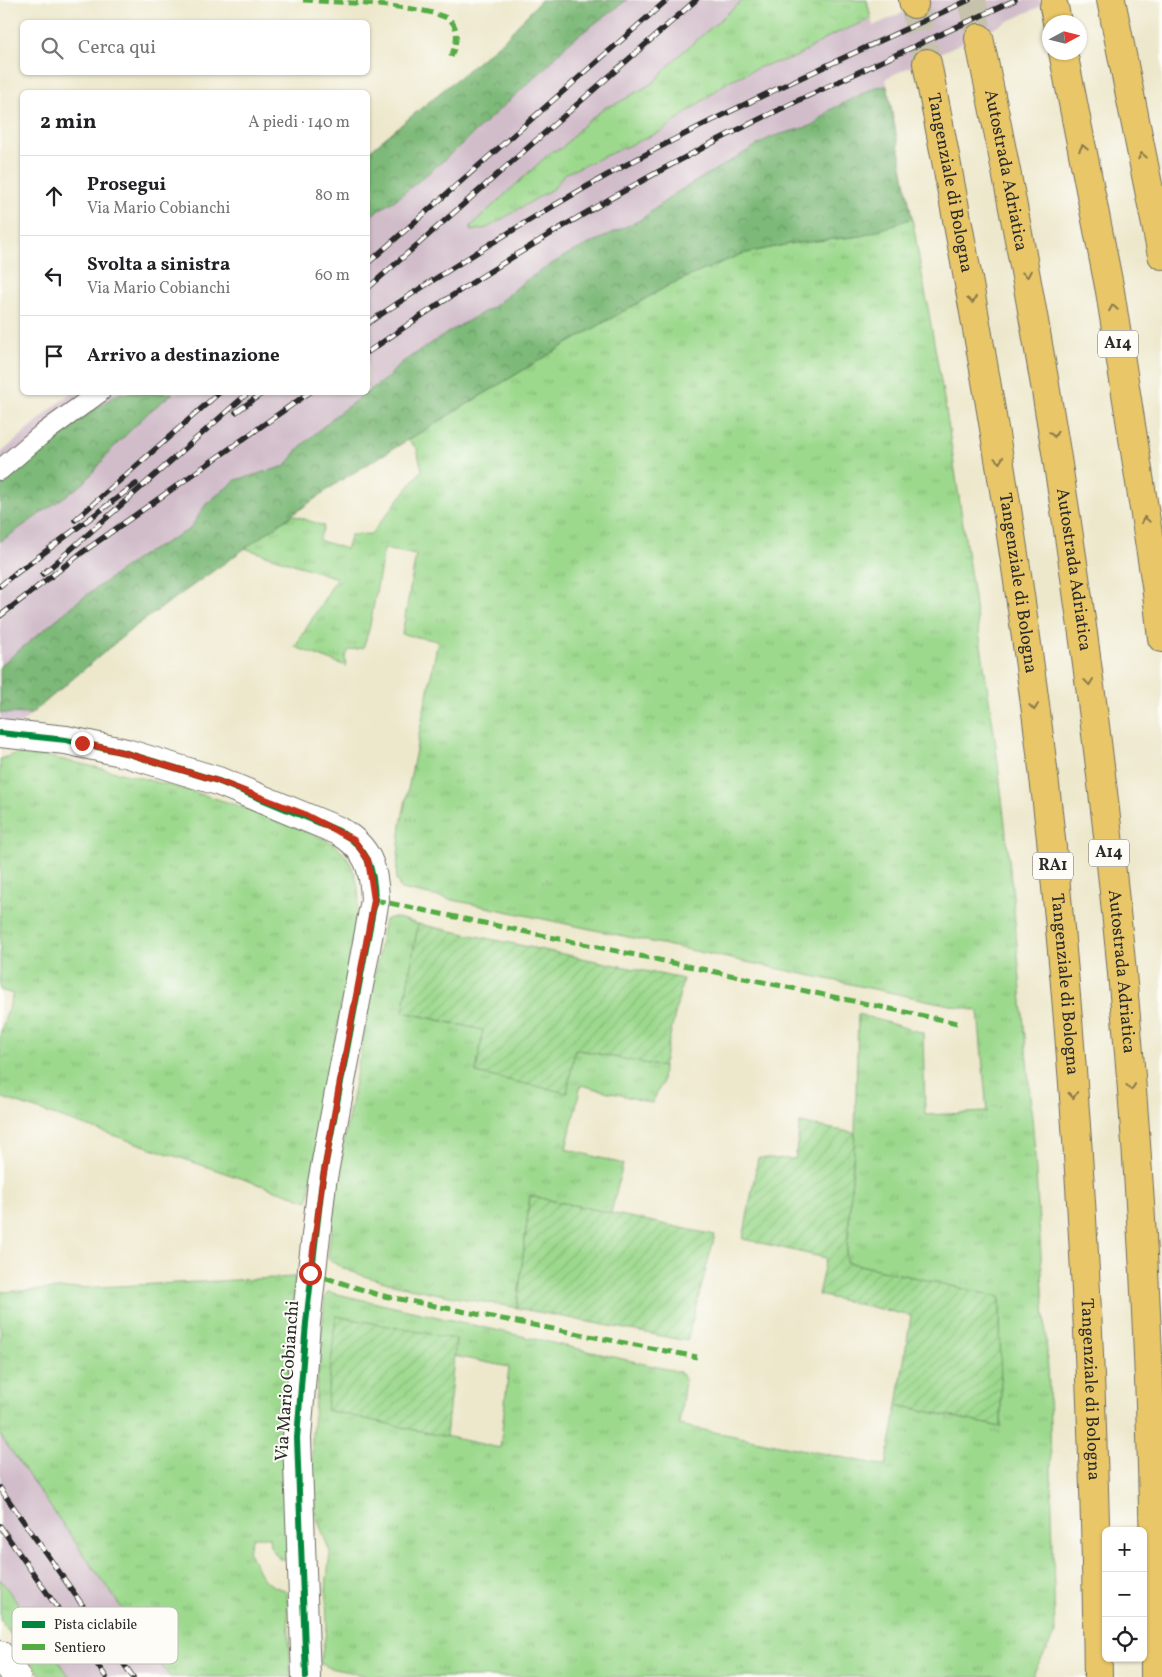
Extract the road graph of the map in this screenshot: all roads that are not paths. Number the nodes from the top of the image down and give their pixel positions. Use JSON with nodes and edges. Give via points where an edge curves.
{"nodes":[{"id":1,"x":1111,"y":0,"type":"edge"},
{"id":2,"x":980,"y":38,"type":"tunnel mouth"},
{"id":3,"x":1065,"y":60,"type":"edge"},
{"id":4,"x":927,"y":63,"type":"tunnel mouth"},
{"id":5,"x":1162,"y":255,"type":"edge"},
{"id":6,"x":96,"y":395,"type":"edge"},
{"id":7,"x":0,"y":470,"type":"edge"},
{"id":8,"x":1162,"y":638,"type":"edge"},
{"id":9,"x":0,"y":733,"type":"edge"},
{"id":10,"x":0,"y":1655,"type":"edge"},
{"id":11,"x":16,"y":1677,"type":"edge"},
{"id":12,"x":306,"y":1677,"type":"edge"},
{"id":13,"x":1098,"y":1677,"type":"edge"},
{"id":14,"x":1155,"y":1677,"type":"edge"}],
"edges":[{"from":5,"to":1,"type":"highway","one_way":true},
{"from":2,"to":14,"type":"highway","name":"Autostrada Adriatica","number":"A14","one_way":true,"via":[[1031,296],[1054,439],[1079,599],[1113,887],[1144,1278],[1152,1473]]},
{"from":8,"to":3,"type":"highway","number":"A14","one_way":true,"via":[[1110,291]]},
{"from":4,"to":13,"type":"highway","name":"Tangenziale di Bologna","number":"RA1","one_way":true,"via":[[995,429],[1027,648],[1059,916],[1088,1310]]},
{"from":6,"to":7,"type":"lane"},
{"from":9,"to":12,"type":"street","name":"Via Mario Cobianchi","via":[[82,743],[218,781],[339,830],[354,840],[368,860],[374,900],[322,1183],[310,1273],[297,1438]]},
{"from":10,"to":11,"type":"street"}]}
